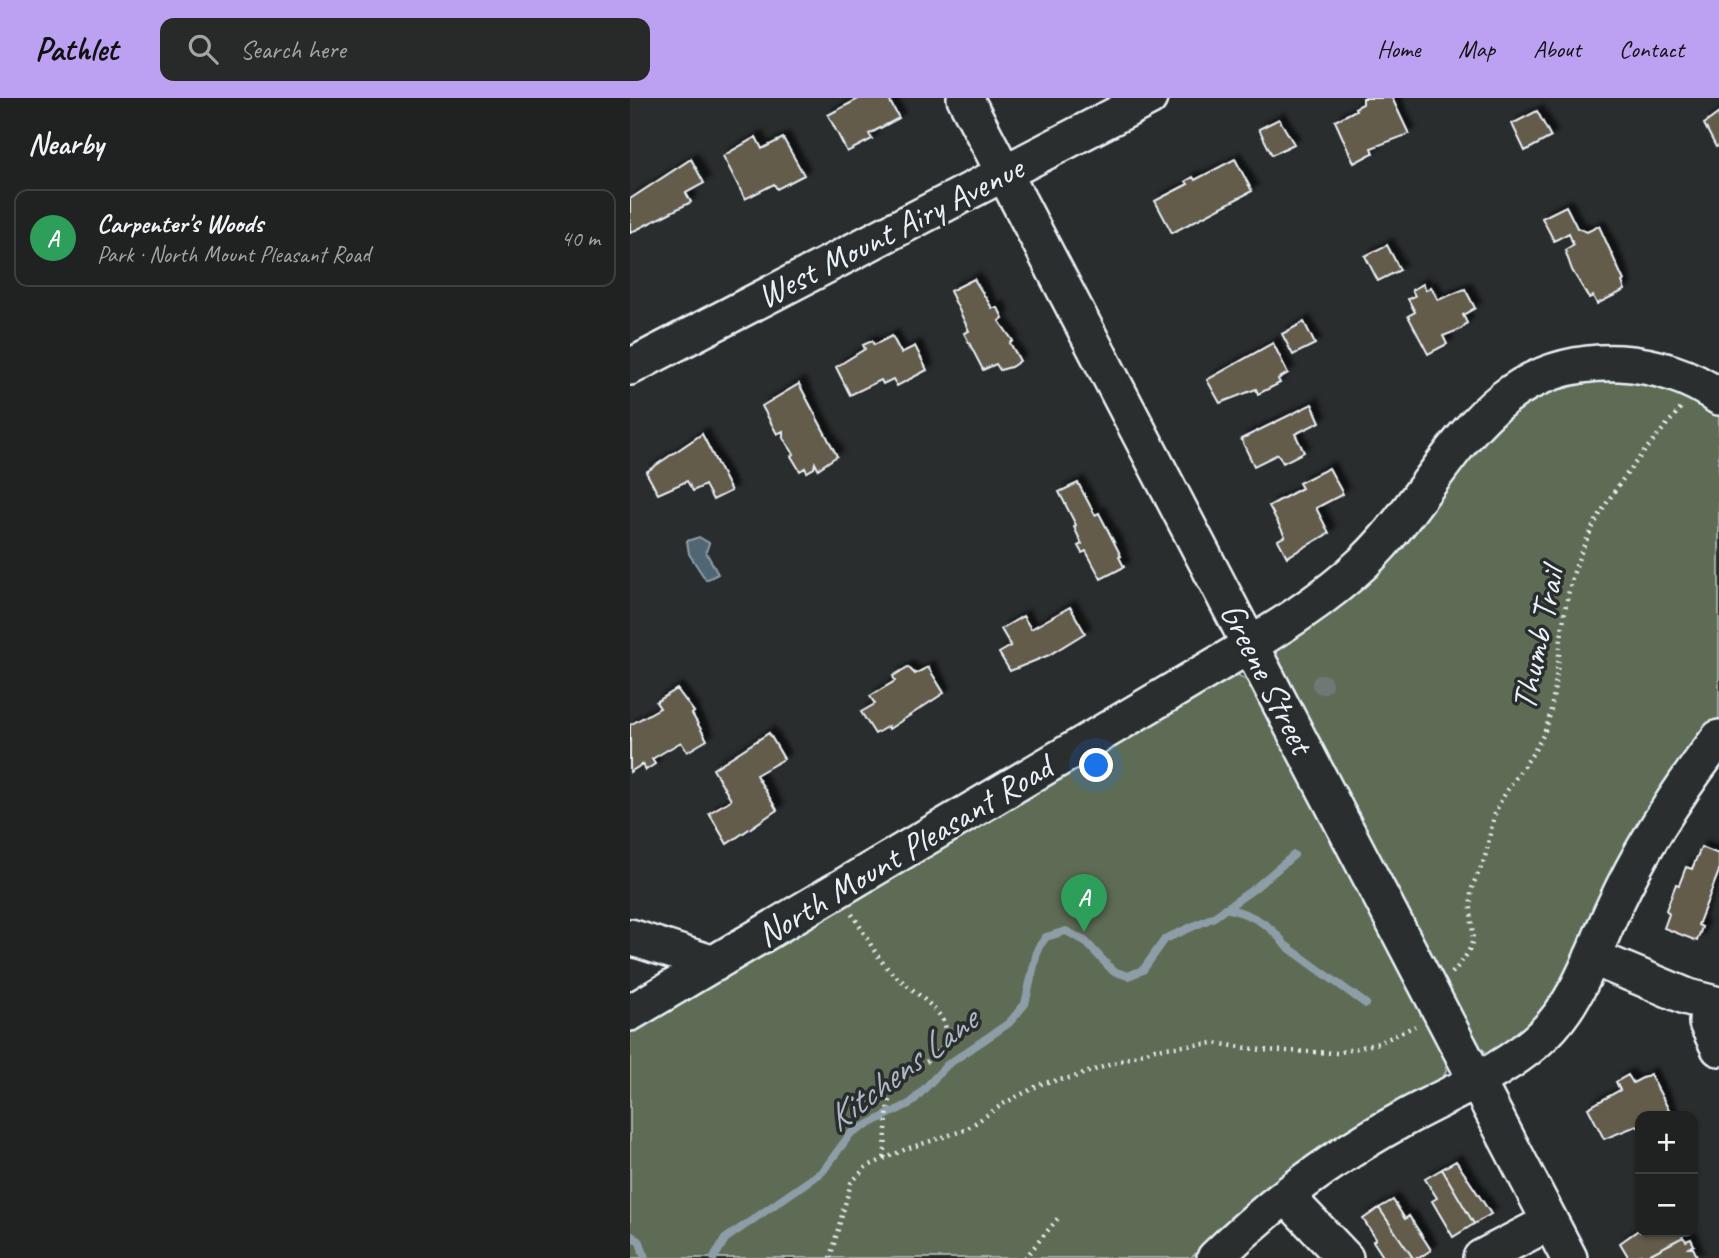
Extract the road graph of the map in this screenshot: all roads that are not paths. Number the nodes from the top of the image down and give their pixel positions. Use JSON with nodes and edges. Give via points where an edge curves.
{"nodes":[{"id":1,"x":965,"y":98,"type":"edge"},
{"id":2,"x":1149,"y":98,"type":"edge"},
{"id":3,"x":1004,"y":173,"type":"junction"},
{"id":4,"x":630,"y":367,"type":"edge"},
{"id":5,"x":1719,"y":397,"type":"edge"},
{"id":6,"x":1250,"y":645,"type":"junction"},
{"id":7,"x":1719,"y":738,"type":"edge"},
{"id":8,"x":630,"y":937,"type":"edge"},
{"id":9,"x":1592,"y":957,"type":"junction"},
{"id":10,"x":714,"y":964,"type":"junction"},
{"id":11,"x":1714,"y":1004,"type":"edge"},
{"id":12,"x":630,"y":1013,"type":"edge"},
{"id":13,"x":1719,"y":1048,"type":"edge"},
{"id":14,"x":1476,"y":1080,"type":"junction"},
{"id":15,"x":1287,"y":1197,"type":"junction"},
{"id":16,"x":1550,"y":1222,"type":"junction"},
{"id":17,"x":1215,"y":1258,"type":"edge"},
{"id":18,"x":1345,"y":1258,"type":"edge"},
{"id":19,"x":1481,"y":1258,"type":"edge"},
{"id":20,"x":1569,"y":1258,"type":"edge"}],
"edges":[{"from":1,"to":3,"type":"street","name":"Greene Street"},
{"from":2,"to":3,"type":"street","name":"West Mount Airy Avenue"},
{"from":3,"to":4,"type":"street","name":"West Mount Airy Avenue"},
{"from":3,"to":6,"type":"street","name":"Greene Street"},
{"from":5,"to":6,"type":"street","name":"North Mount Pleasant Road","via":[[1674,373],[1611,363],[1562,370],[1516,390],[1468,430],[1399,523],[1364,561],[1304,610]]},
{"from":6,"to":10,"type":"street","name":"North Mount Pleasant Road"},
{"from":6,"to":14,"type":"street","name":"Greene Street"},
{"from":7,"to":9,"type":"street","via":[[1647,844]]},
{"from":8,"to":10,"type":"street"},
{"from":9,"to":11,"type":"street"},
{"from":9,"to":14,"type":"street","via":[[1568,1003],[1544,1034]]},
{"from":10,"to":12,"type":"street","name":"North Mount Pleasant Road"},
{"from":11,"to":13,"type":"street","via":[[1707,1023]]},
{"from":14,"to":15,"type":"street","via":[[1354,1148]]},
{"from":14,"to":16,"type":"street","name":"Greene Street"},
{"from":15,"to":17,"type":"street"},
{"from":15,"to":18,"type":"street"},
{"from":16,"to":19,"type":"street"},
{"from":16,"to":20,"type":"street","name":"Greene Street"}]}
